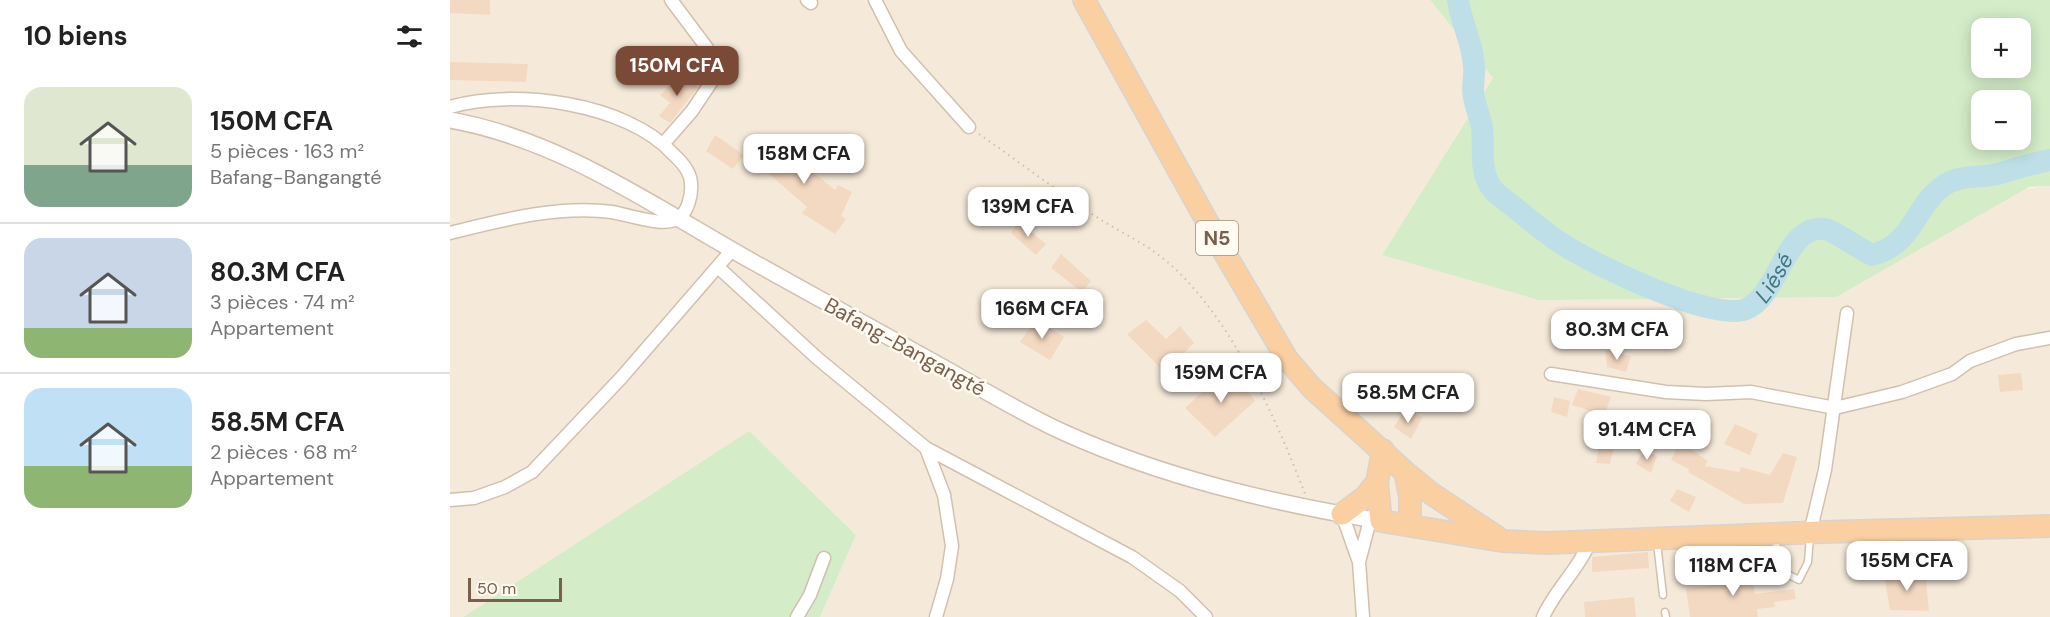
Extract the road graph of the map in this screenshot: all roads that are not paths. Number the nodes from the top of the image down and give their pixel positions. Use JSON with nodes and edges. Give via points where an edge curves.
{"nodes":[{"id":1,"x":671,"y":0,"type":"edge"},
{"id":2,"x":875,"y":0,"type":"edge"},
{"id":3,"x":1084,"y":0,"type":"edge"},
{"id":4,"x":450,"y":107,"type":"edge"},
{"id":5,"x":450,"y":120,"type":"edge"},
{"id":6,"x":969,"y":127,"type":"road end"},
{"id":7,"x":664,"y":143,"type":"junction"},
{"id":8,"x":678,"y":219,"type":"junction"},
{"id":9,"x":450,"y":233,"type":"edge"},
{"id":10,"x":732,"y":250,"type":"junction"},
{"id":11,"x":719,"y":268,"type":"junction"},
{"id":12,"x":1847,"y":313,"type":"dead end"},
{"id":13,"x":2050,"y":338,"type":"edge"},
{"id":14,"x":1551,"y":374,"type":"dead end"},
{"id":15,"x":1835,"y":408,"type":"junction"},
{"id":16,"x":926,"y":448,"type":"junction"},
{"id":17,"x":1383,"y":450,"type":"junction"},
{"id":18,"x":1404,"y":472,"type":"junction"},
{"id":19,"x":1377,"y":482,"type":"junction"},
{"id":20,"x":450,"y":500,"type":"edge"},
{"id":21,"x":1342,"y":514,"type":"junction"},
{"id":22,"x":1376,"y":520,"type":"junction"},
{"id":23,"x":1410,"y":525,"type":"junction"},
{"id":24,"x":2050,"y":526,"type":"edge"},
{"id":25,"x":1810,"y":533,"type":"junction"},
{"id":26,"x":1774,"y":534,"type":"junction"},
{"id":27,"x":1657,"y":539,"type":"junction"},
{"id":28,"x":1502,"y":541,"type":"junction"},
{"id":29,"x":1589,"y":544,"type":"junction"},
{"id":30,"x":824,"y":558,"type":"dead end"},
{"id":31,"x":1359,"y":562,"type":"junction"},
{"id":32,"x":1663,"y":595,"type":"dead end"},
{"id":33,"x":1206,"y":615,"type":"edge"},
{"id":34,"x":797,"y":617,"type":"edge"},
{"id":35,"x":936,"y":617,"type":"edge"},
{"id":36,"x":1363,"y":617,"type":"edge"},
{"id":37,"x":1543,"y":617,"type":"edge"}],
"edges":[{"from":1,"to":7,"type":"street","via":[[707,48],[716,75]]},
{"from":2,"to":6,"type":"street","via":[[902,51]]},
{"from":3,"to":17,"type":"highway","number":"N5","via":[[1287,359],[1312,388]]},
{"from":4,"to":7,"type":"street","via":[[494,101],[560,102],[635,124]]},
{"from":5,"to":8,"type":"street","name":"Bafang-Bangangté","via":[[547,147]]},
{"from":7,"to":8,"type":"street","via":[[691,178],[692,192]]},
{"from":8,"to":9,"type":"street","via":[[567,212],[498,221]]},
{"from":8,"to":10,"type":"street","name":"Bafang-Bangangté"},
{"from":10,"to":11,"type":"street"},
{"from":10,"to":21,"type":"street","name":"Bafang-Bangangté","via":[[1065,433],[1154,468]]},
{"from":11,"to":16,"type":"street","via":[[817,358]]},
{"from":11,"to":20,"type":"street","via":[[532,472],[474,498]]},
{"from":12,"to":15,"type":"street"},
{"from":13,"to":15,"type":"street","via":[[2016,344],[1902,392]]},
{"from":14,"to":15,"type":"street","via":[[1666,392],[1751,392]]},
{"from":15,"to":25,"type":"street"},
{"from":16,"to":33,"type":"street","via":[[1132,557],[1165,579]]},
{"from":16,"to":35,"type":"street","via":[[948,511],[952,546]]},
{"from":17,"to":18,"type":"highway","number":"N5"},
{"from":17,"to":19,"type":"highway"},
{"from":18,"to":23,"type":"highway","via":[[1410,497]]},
{"from":18,"to":28,"type":"highway"},
{"from":19,"to":21,"type":"highway"},
{"from":19,"to":22,"type":"highway"},
{"from":21,"to":22,"type":"street","name":"Bafang-Bangangté"},
{"from":21,"to":31,"type":"street"},
{"from":22,"to":23,"type":"highway"},
{"from":22,"to":31,"type":"street"},
{"from":23,"to":28,"type":"highway"},
{"from":24,"to":25,"type":"highway"},
{"from":25,"to":26,"type":"highway"},
{"from":25,"to":26,"type":"lane","via":[[1808,562],[1799,580],[1781,571]]},
{"from":26,"to":27,"type":"highway"},
{"from":27,"to":29,"type":"highway"},
{"from":27,"to":32,"type":"lane"},
{"from":28,"to":29,"type":"highway"},
{"from":29,"to":37,"type":"street","via":[[1575,572]]},
{"from":30,"to":34,"type":"street"},
{"from":31,"to":36,"type":"street"}]}
